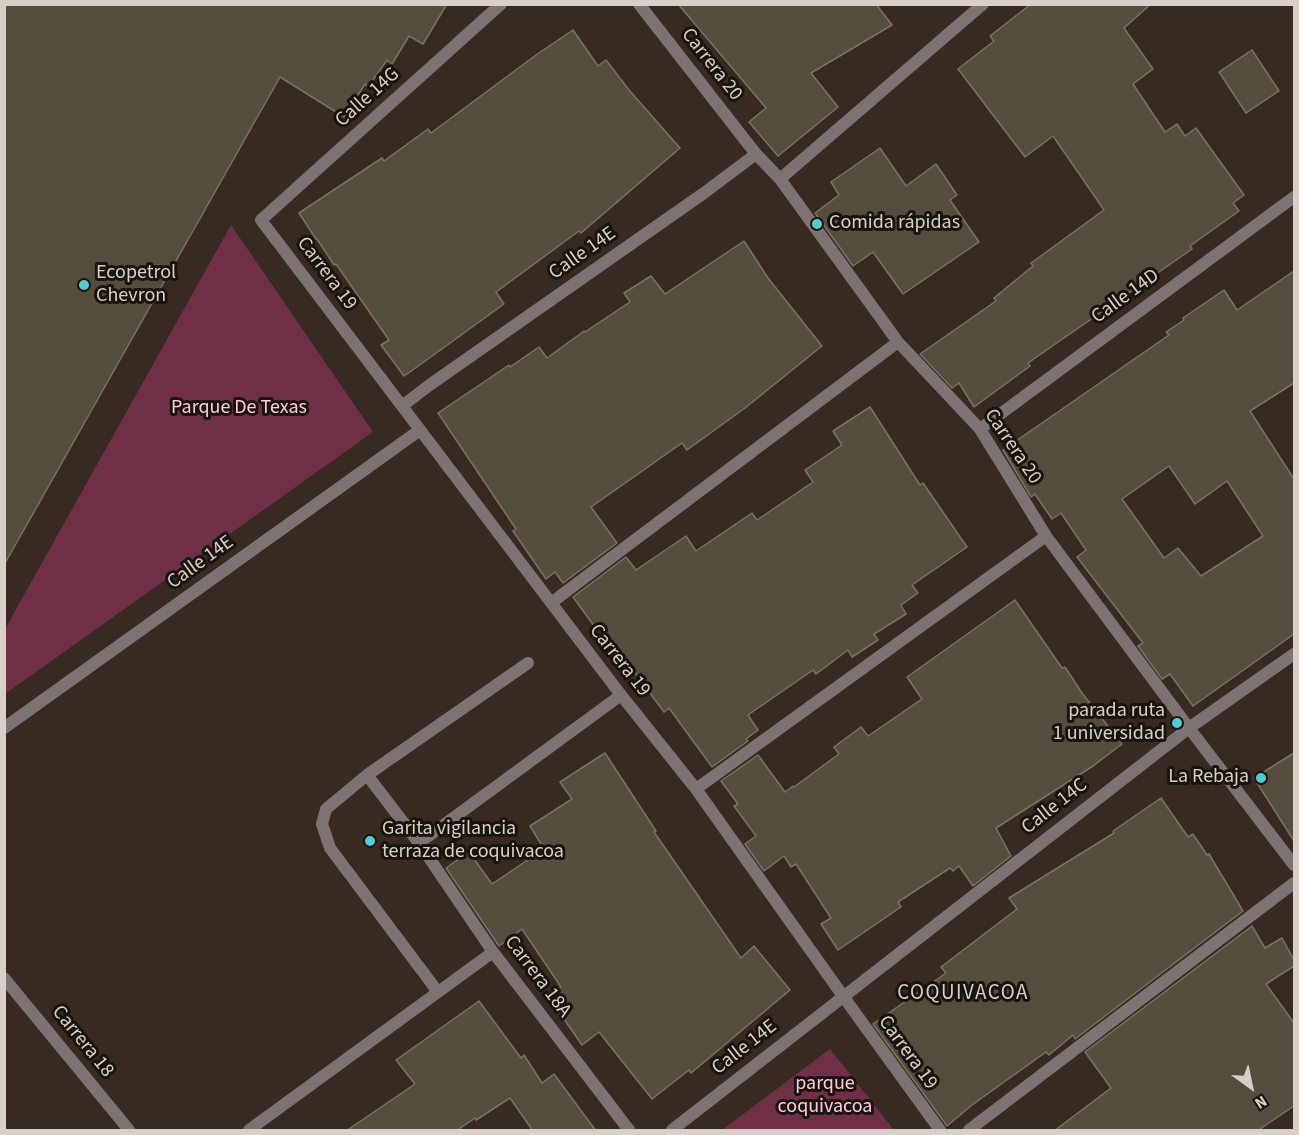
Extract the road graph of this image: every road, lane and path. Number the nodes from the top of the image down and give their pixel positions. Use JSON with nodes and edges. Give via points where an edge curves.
{"nodes":[{"id":1,"x":501,"y":4,"type":"edge"},
{"id":2,"x":639,"y":4,"type":"edge"},
{"id":3,"x":983,"y":4,"type":"edge"},
{"id":4,"x":756,"y":154,"type":"junction"},
{"id":5,"x":780,"y":179,"type":"junction"},
{"id":6,"x":1294,"y":197,"type":"edge"},
{"id":7,"x":261,"y":220,"type":"joint"},
{"id":8,"x":898,"y":342,"type":"junction"},
{"id":9,"x":402,"y":406,"type":"junction"},
{"id":10,"x":980,"y":429,"type":"junction"},
{"id":11,"x":420,"y":430,"type":"junction"},
{"id":12,"x":1046,"y":536,"type":"junction"},
{"id":13,"x":551,"y":603,"type":"junction"},
{"id":14,"x":1294,"y":654,"type":"edge"},
{"id":15,"x":528,"y":663,"type":"dead end"},
{"id":16,"x":621,"y":695,"type":"junction"},
{"id":17,"x":4,"y":728,"type":"edge"},
{"id":18,"x":1189,"y":728,"type":"junction"},
{"id":19,"x":367,"y":775,"type":"junction"},
{"id":20,"x":696,"y":789,"type":"junction"},
{"id":21,"x":419,"y":843,"type":"junction"},
{"id":22,"x":1294,"y":865,"type":"edge"},
{"id":23,"x":1294,"y":883,"type":"edge"},
{"id":24,"x":493,"y":952,"type":"junction"},
{"id":25,"x":4,"y":978,"type":"edge"},
{"id":26,"x":438,"y":992,"type":"junction"},
{"id":27,"x":843,"y":996,"type":"junction"},
{"id":28,"x":129,"y":1131,"type":"edge"},
{"id":29,"x":249,"y":1131,"type":"edge"},
{"id":30,"x":629,"y":1131,"type":"edge"},
{"id":31,"x":672,"y":1131,"type":"edge"},
{"id":32,"x":940,"y":1131,"type":"edge"},
{"id":33,"x":969,"y":1131,"type":"edge"}],
"edges":[{"from":1,"to":7,"type":"street","name":"Calle 14G"},
{"from":2,"to":4,"type":"street","name":"Carrera 20"},
{"from":3,"to":5,"type":"street"},
{"from":4,"to":5,"type":"street","name":"Carrera 20"},
{"from":4,"to":9,"type":"street","name":"Calle 14E"},
{"from":5,"to":8,"type":"street","name":"Carrera 20"},
{"from":6,"to":10,"type":"street","name":"Calle 14D"},
{"from":7,"to":9,"type":"street","name":"Carrera 19"},
{"from":8,"to":10,"type":"street","name":"Carrera 20"},
{"from":8,"to":13,"type":"street"},
{"from":9,"to":11,"type":"street","name":"Carrera 19"},
{"from":10,"to":12,"type":"street","name":"Carrera 20"},
{"from":11,"to":13,"type":"street","name":"Carrera 19"},
{"from":11,"to":17,"type":"street","name":"Calle 14E"},
{"from":12,"to":18,"type":"street","name":"Carrera 20"},
{"from":12,"to":20,"type":"street"},
{"from":13,"to":16,"type":"street","name":"Carrera 19"},
{"from":14,"to":18,"type":"street","name":"Calle 14C"},
{"from":15,"to":19,"type":"street"},
{"from":16,"to":20,"type":"street","name":"Carrera 19"},
{"from":16,"to":21,"type":"street"},
{"from":18,"to":22,"type":"street","name":"Carrera 20"},
{"from":18,"to":27,"type":"street","name":"Calle 14C"},
{"from":19,"to":21,"type":"street","name":"Carrera 18A"},
{"from":19,"to":26,"type":"street","via":[[326,809],[322,824],[330,848]]},
{"from":20,"to":27,"type":"street","name":"Carrera 19"},
{"from":21,"to":24,"type":"street","name":"Carrera 18A"},
{"from":23,"to":33,"type":"street"},
{"from":24,"to":26,"type":"street"},
{"from":24,"to":30,"type":"street","name":"Carrera 18A"},
{"from":25,"to":28,"type":"street","name":"Carrera 18"},
{"from":26,"to":29,"type":"street"},
{"from":27,"to":31,"type":"street","name":"Calle 14E"},
{"from":27,"to":32,"type":"street","name":"Carrera 19"}]}
